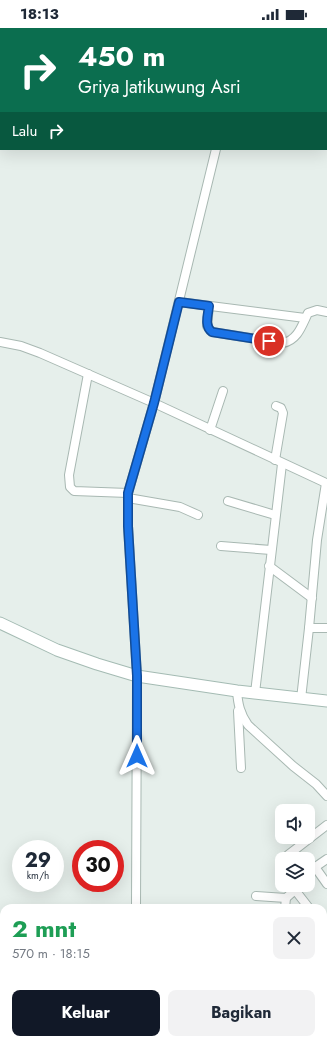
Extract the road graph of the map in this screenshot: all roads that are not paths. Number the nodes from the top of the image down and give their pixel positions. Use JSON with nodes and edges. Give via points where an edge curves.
{"nodes":[{"id":1,"x":216,"y":150,"type":"edge"},
{"id":2,"x":179,"y":302,"type":"junction"},
{"id":3,"x":209,"y":306,"type":"junction"},
{"id":4,"x":327,"y":312,"type":"edge"},
{"id":5,"x":305,"y":318,"type":"junction"},
{"id":6,"x":0,"y":342,"type":"edge"},
{"id":7,"x":88,"y":374,"type":"junction"},
{"id":8,"x":223,"y":391,"type":"dead end"},
{"id":9,"x":154,"y":403,"type":"junction"},
{"id":10,"x":276,"y":406,"type":"dead end"},
{"id":11,"x":210,"y":430,"type":"junction"},
{"id":12,"x":278,"y":462,"type":"junction"},
{"id":13,"x":128,"y":496,"type":"junction"},
{"id":14,"x":228,"y":501,"type":"dead end"},
{"id":15,"x":198,"y":515,"type":"dead end"},
{"id":16,"x":275,"y":515,"type":"junction"},
{"id":17,"x":221,"y":546,"type":"dead end"},
{"id":18,"x":271,"y":550,"type":"junction"},
{"id":19,"x":270,"y":566,"type":"junction"},
{"id":20,"x":312,"y":598,"type":"junction"},
{"id":21,"x":0,"y":623,"type":"edge"},
{"id":22,"x":309,"y":628,"type":"junction"},
{"id":23,"x":327,"y":628,"type":"edge"},
{"id":24,"x":137,"y":676,"type":"junction"},
{"id":25,"x":237,"y":691,"type":"junction"},
{"id":26,"x":255,"y":693,"type":"junction"},
{"id":27,"x":301,"y":699,"type":"junction"},
{"id":28,"x":327,"y":701,"type":"edge"},
{"id":29,"x":238,"y":706,"type":"junction"},
{"id":30,"x":241,"y":768,"type":"dead end"},
{"id":31,"x":327,"y":796,"type":"edge"},
{"id":32,"x":327,"y":826,"type":"edge"},
{"id":33,"x":291,"y":852,"type":"edge"},
{"id":34,"x":327,"y":859,"type":"edge"},
{"id":35,"x":315,"y":867,"type":"edge"},
{"id":36,"x":315,"y":874,"type":"edge"},
{"id":37,"x":327,"y":884,"type":"edge"},
{"id":38,"x":291,"y":892,"type":"edge"},
{"id":39,"x":298,"y":892,"type":"edge"},
{"id":40,"x":256,"y":896,"type":"dead end"},
{"id":41,"x":286,"y":898,"type":"junction"},
{"id":42,"x":136,"y":904,"type":"edge"},
{"id":43,"x":285,"y":904,"type":"edge"},
{"id":44,"x":306,"y":904,"type":"edge"}],
"edges":[{"from":1,"to":2,"type":"street"},
{"from":2,"to":3,"type":"street"},
{"from":2,"to":9,"type":"street"},
{"from":3,"to":5,"type":"street"},
{"from":3,"to":5,"type":"street","via":[[207,326],[212,332],[283,343],[293,340]]},
{"from":4,"to":5,"type":"street","via":[[311,311]]},
{"from":6,"to":7,"type":"street","via":[[21,346]]},
{"from":7,"to":9,"type":"street"},
{"from":7,"to":13,"type":"street","via":[[69,475],[70,487],[74,491]]},
{"from":8,"to":11,"type":"street"},
{"from":9,"to":11,"type":"street"},
{"from":9,"to":13,"type":"street"},
{"from":10,"to":12,"type":"street","via":[[281,408],[283,413]]},
{"from":11,"to":12,"type":"street"},
{"from":12,"to":16,"type":"street"},
{"from":12,"to":20,"type":"street","via":[[326,483],[317,540]]},
{"from":13,"to":15,"type":"street","via":[[180,508]]},
{"from":13,"to":24,"type":"street"},
{"from":14,"to":16,"type":"street"},
{"from":16,"to":18,"type":"street"},
{"from":17,"to":18,"type":"street"},
{"from":18,"to":19,"type":"street"},
{"from":19,"to":20,"type":"street"},
{"from":19,"to":26,"type":"street"},
{"from":20,"to":22,"type":"street"},
{"from":21,"to":24,"type":"street","via":[[57,650]]},
{"from":22,"to":23,"type":"street"},
{"from":22,"to":27,"type":"street"},
{"from":24,"to":25,"type":"street"},
{"from":24,"to":42,"type":"street"},
{"from":25,"to":26,"type":"street"},
{"from":25,"to":29,"type":"street"},
{"from":26,"to":27,"type":"street"},
{"from":27,"to":28,"type":"street"},
{"from":29,"to":30,"type":"street"},
{"from":29,"to":31,"type":"street","via":[[248,725]]},
{"from":32,"to":33,"type":"street"},
{"from":34,"to":35,"type":"street"},
{"from":36,"to":37,"type":"street"},
{"from":38,"to":41,"type":"street"},
{"from":39,"to":44,"type":"street"},
{"from":40,"to":41,"type":"street"},
{"from":41,"to":43,"type":"street"}]}
